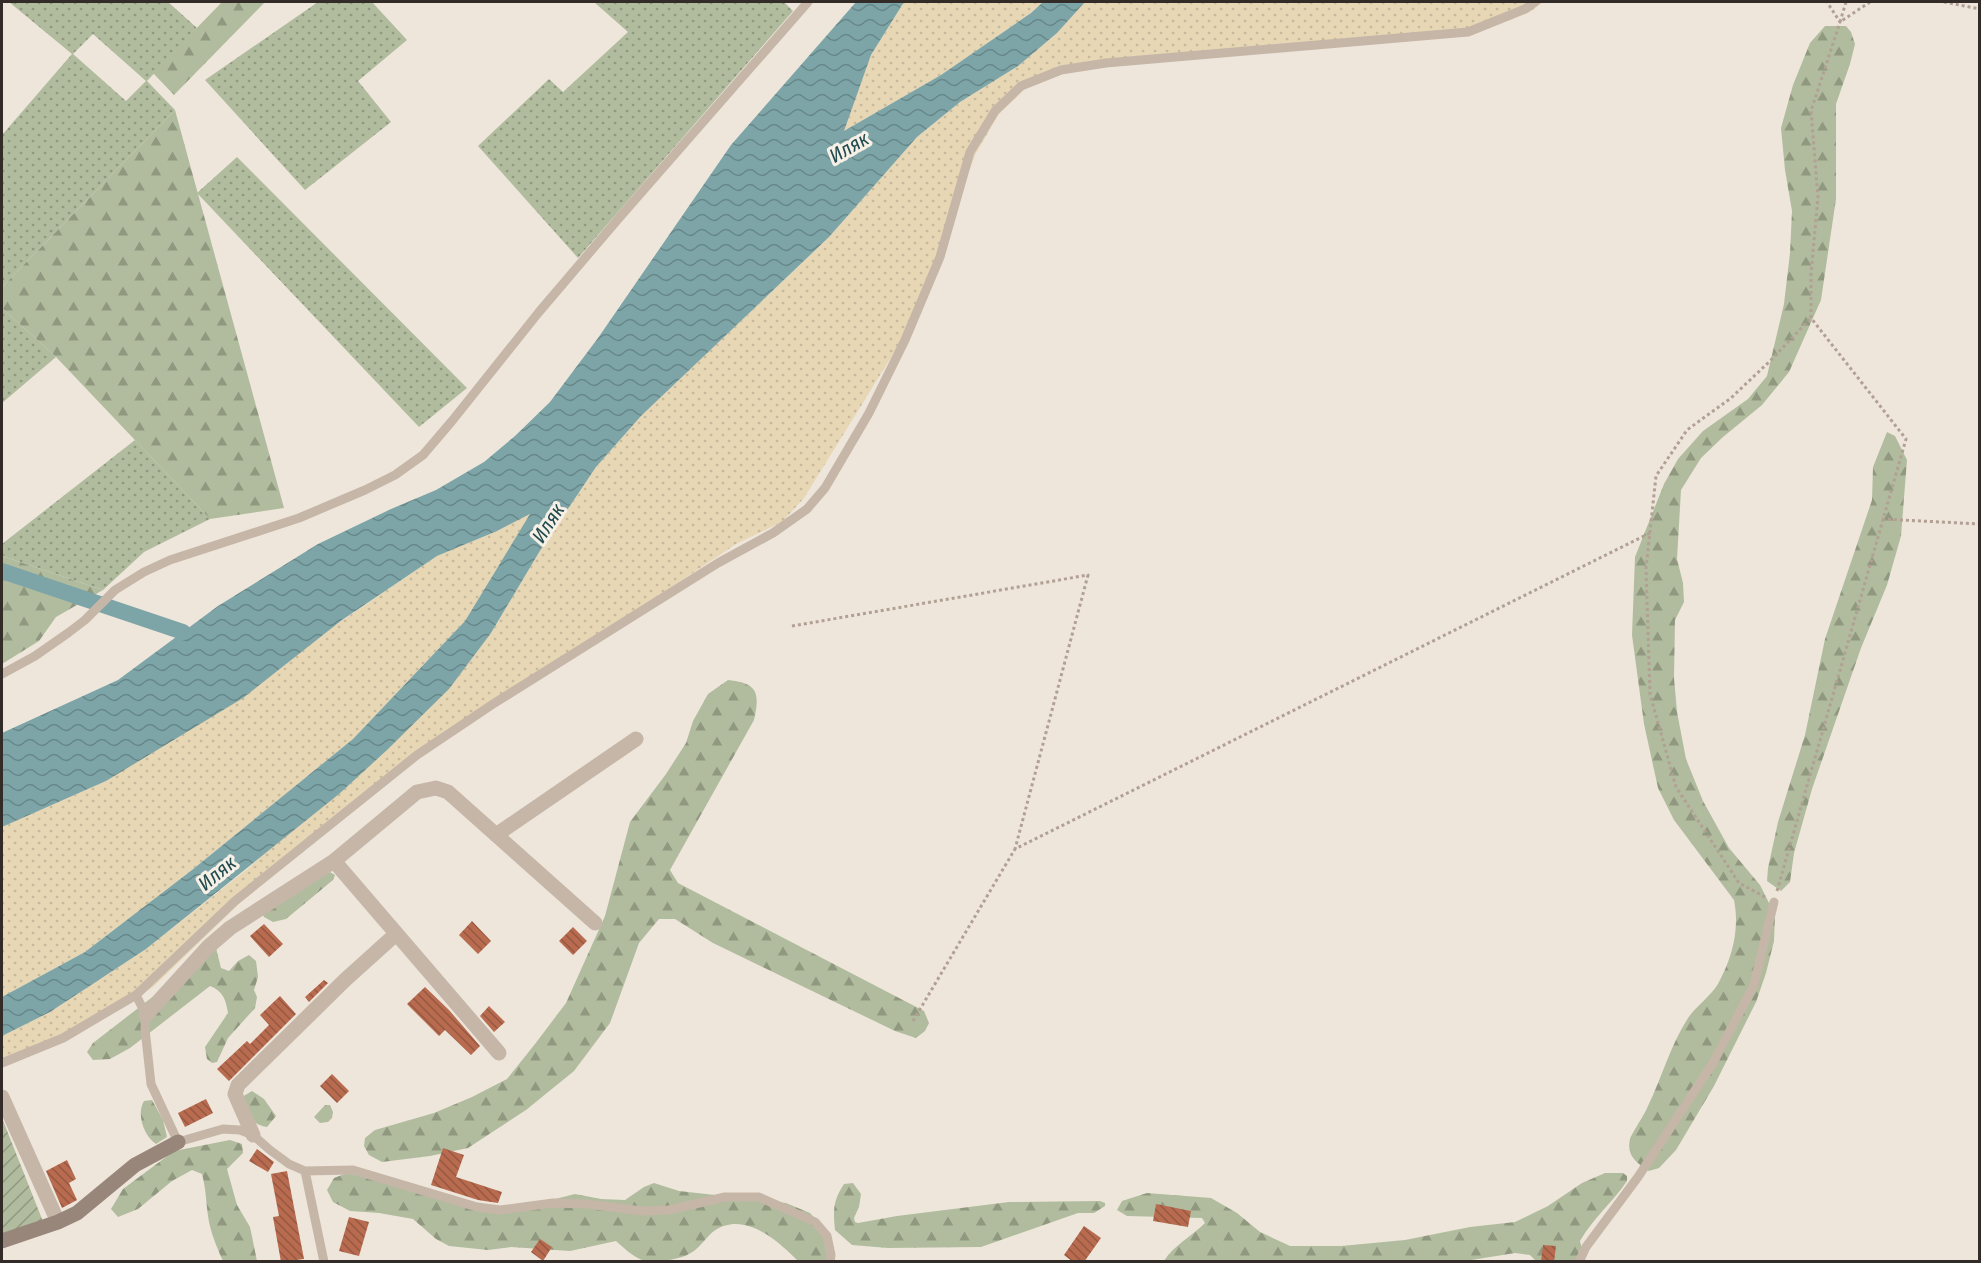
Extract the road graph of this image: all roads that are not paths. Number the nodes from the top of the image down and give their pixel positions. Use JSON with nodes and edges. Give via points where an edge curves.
{"nodes":[{"id":1,"x":808,"y":2,"type":"edge"},
{"id":2,"x":1535,"y":2,"type":"edge"},
{"id":3,"x":2,"y":674,"type":"edge"},
{"id":4,"x":636,"y":739,"type":"dead end"},
{"id":5,"x":496,"y":835,"type":"junction"},
{"id":6,"x":334,"y":861,"type":"junction"},
{"id":7,"x":1774,"y":902,"type":"road end"},
{"id":8,"x":595,"y":923,"type":"dead end"},
{"id":9,"x":396,"y":934,"type":"junction"},
{"id":10,"x":136,"y":995,"type":"junction"},
{"id":11,"x":146,"y":1015,"type":"junction"},
{"id":12,"x":499,"y":1053,"type":"dead end"},
{"id":13,"x":2,"y":1063,"type":"edge"},
{"id":14,"x":2,"y":1097,"type":"edge"},
{"id":15,"x":253,"y":1135,"type":"junction"},
{"id":16,"x":178,"y":1143,"type":"junction"},
{"id":17,"x":305,"y":1171,"type":"junction"},
{"id":18,"x":58,"y":1222,"type":"junction"},
{"id":19,"x":2,"y":1241,"type":"edge"},
{"id":20,"x":324,"y":1262,"type":"edge"},
{"id":21,"x":830,"y":1262,"type":"edge"},
{"id":22,"x":1579,"y":1262,"type":"edge"}],
"edges":[{"from":1,"to":3,"type":"lane","via":[[612,227],[423,455],[395,475],[299,518],[144,572],[116,590],[86,620]]},
{"from":2,"to":10,"type":"lane","via":[[1468,32],[1106,63],[1060,70],[1021,86],[995,111],[970,153],[940,257],[904,340],[869,413],[825,488],[807,509],[417,755],[235,901]]},
{"from":4,"to":5,"type":"street"},
{"from":5,"to":6,"type":"street","via":[[448,792],[428,789],[417,792]]},
{"from":5,"to":8,"type":"street"},
{"from":6,"to":9,"type":"street"},
{"from":6,"to":11,"type":"street","via":[[230,928]]},
{"from":7,"to":22,"type":"lane","via":[[1754,985],[1713,1063]]},
{"from":9,"to":12,"type":"street"},
{"from":9,"to":15,"type":"street","via":[[238,1085],[235,1094]]},
{"from":10,"to":11,"type":"lane"},
{"from":10,"to":13,"type":"lane","via":[[63,1038]]},
{"from":11,"to":16,"type":"lane","via":[[151,1084]]},
{"from":14,"to":18,"type":"street"},
{"from":15,"to":16,"type":"lane","via":[[223,1129]]},
{"from":15,"to":17,"type":"lane","via":[[289,1164]]},
{"from":16,"to":18,"type":"street","via":[[135,1165],[77,1213]]},
{"from":17,"to":20,"type":"lane"},
{"from":17,"to":21,"type":"lane","via":[[353,1170],[477,1207],[501,1210],[553,1203],[642,1212],[725,1197],[759,1197],[815,1222],[827,1236]]},
{"from":18,"to":19,"type":"street"}]}
